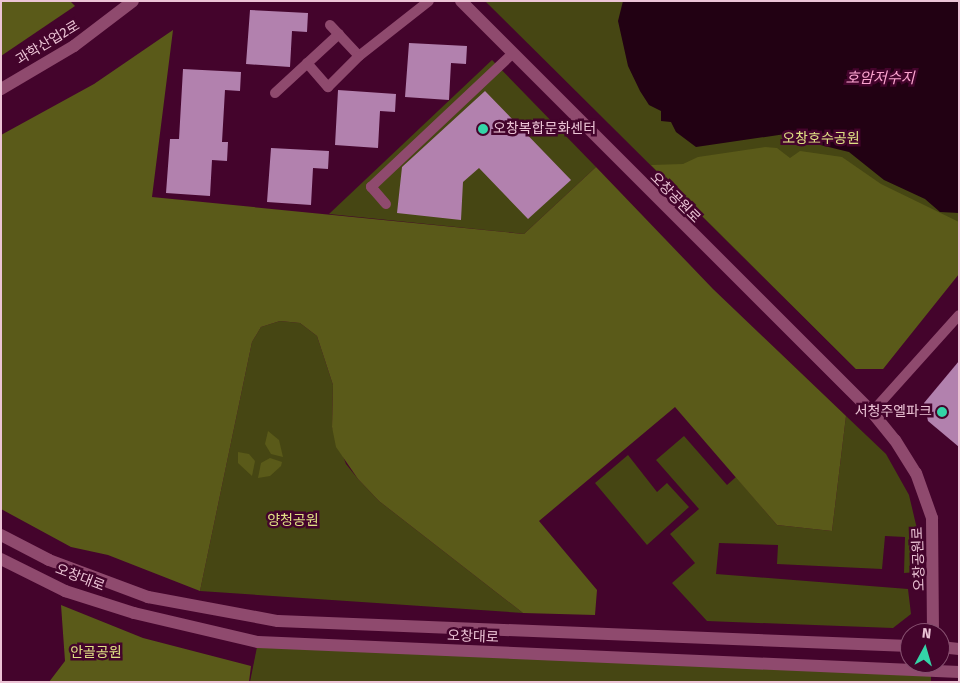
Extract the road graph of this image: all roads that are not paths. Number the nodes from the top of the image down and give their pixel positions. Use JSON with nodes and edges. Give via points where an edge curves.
{"nodes":[{"id":1,"x":133,"y":1,"type":"edge"},
{"id":2,"x":430,"y":1,"type":"edge"},
{"id":3,"x":461,"y":1,"type":"edge"},
{"id":4,"x":330,"y":25,"type":"dead end"},
{"id":5,"x":339,"y":34,"type":"junction"},
{"id":6,"x":512,"y":54,"type":"junction"},
{"id":7,"x":359,"y":56,"type":"junction"},
{"id":8,"x":307,"y":63,"type":"junction"},
{"id":9,"x":1,"y":90,"type":"edge"},
{"id":10,"x":275,"y":93,"type":"dead end"},
{"id":11,"x":386,"y":204,"type":"dead end"},
{"id":12,"x":959,"y":315,"type":"edge"},
{"id":13,"x":872,"y":412,"type":"junction"},
{"id":14,"x":1,"y":535,"type":"edge"},
{"id":15,"x":1,"y":559,"type":"edge"},
{"id":16,"x":933,"y":623,"type":"edge"},
{"id":17,"x":900,"y":646,"type":"edge"},
{"id":18,"x":900,"y":671,"type":"edge"}],
"edges":[{"from":1,"to":9,"type":"main road","name":"과학산업2로","via":[[82,41]]},
{"from":2,"to":7,"type":"street"},
{"from":3,"to":6,"type":"main road","name":"오창공원로"},
{"from":4,"to":5,"type":"street"},
{"from":5,"to":7,"type":"street"},
{"from":5,"to":8,"type":"street"},
{"from":6,"to":11,"type":"street","via":[[371,187]]},
{"from":6,"to":13,"type":"main road","name":"오창공원로"},
{"from":7,"to":8,"type":"street","via":[[328,86]]},
{"from":8,"to":10,"type":"street"},
{"from":12,"to":13,"type":"street"},
{"from":13,"to":16,"type":"main road","name":"오창공원로","via":[[916,473],[930,511],[936,562]]},
{"from":14,"to":17,"type":"main road","name":"오창대로","via":[[50,560],[148,597],[270,620],[454,631]]},
{"from":15,"to":18,"type":"main road","name":"오창대로","via":[[65,591],[134,613],[258,642]]}]}
